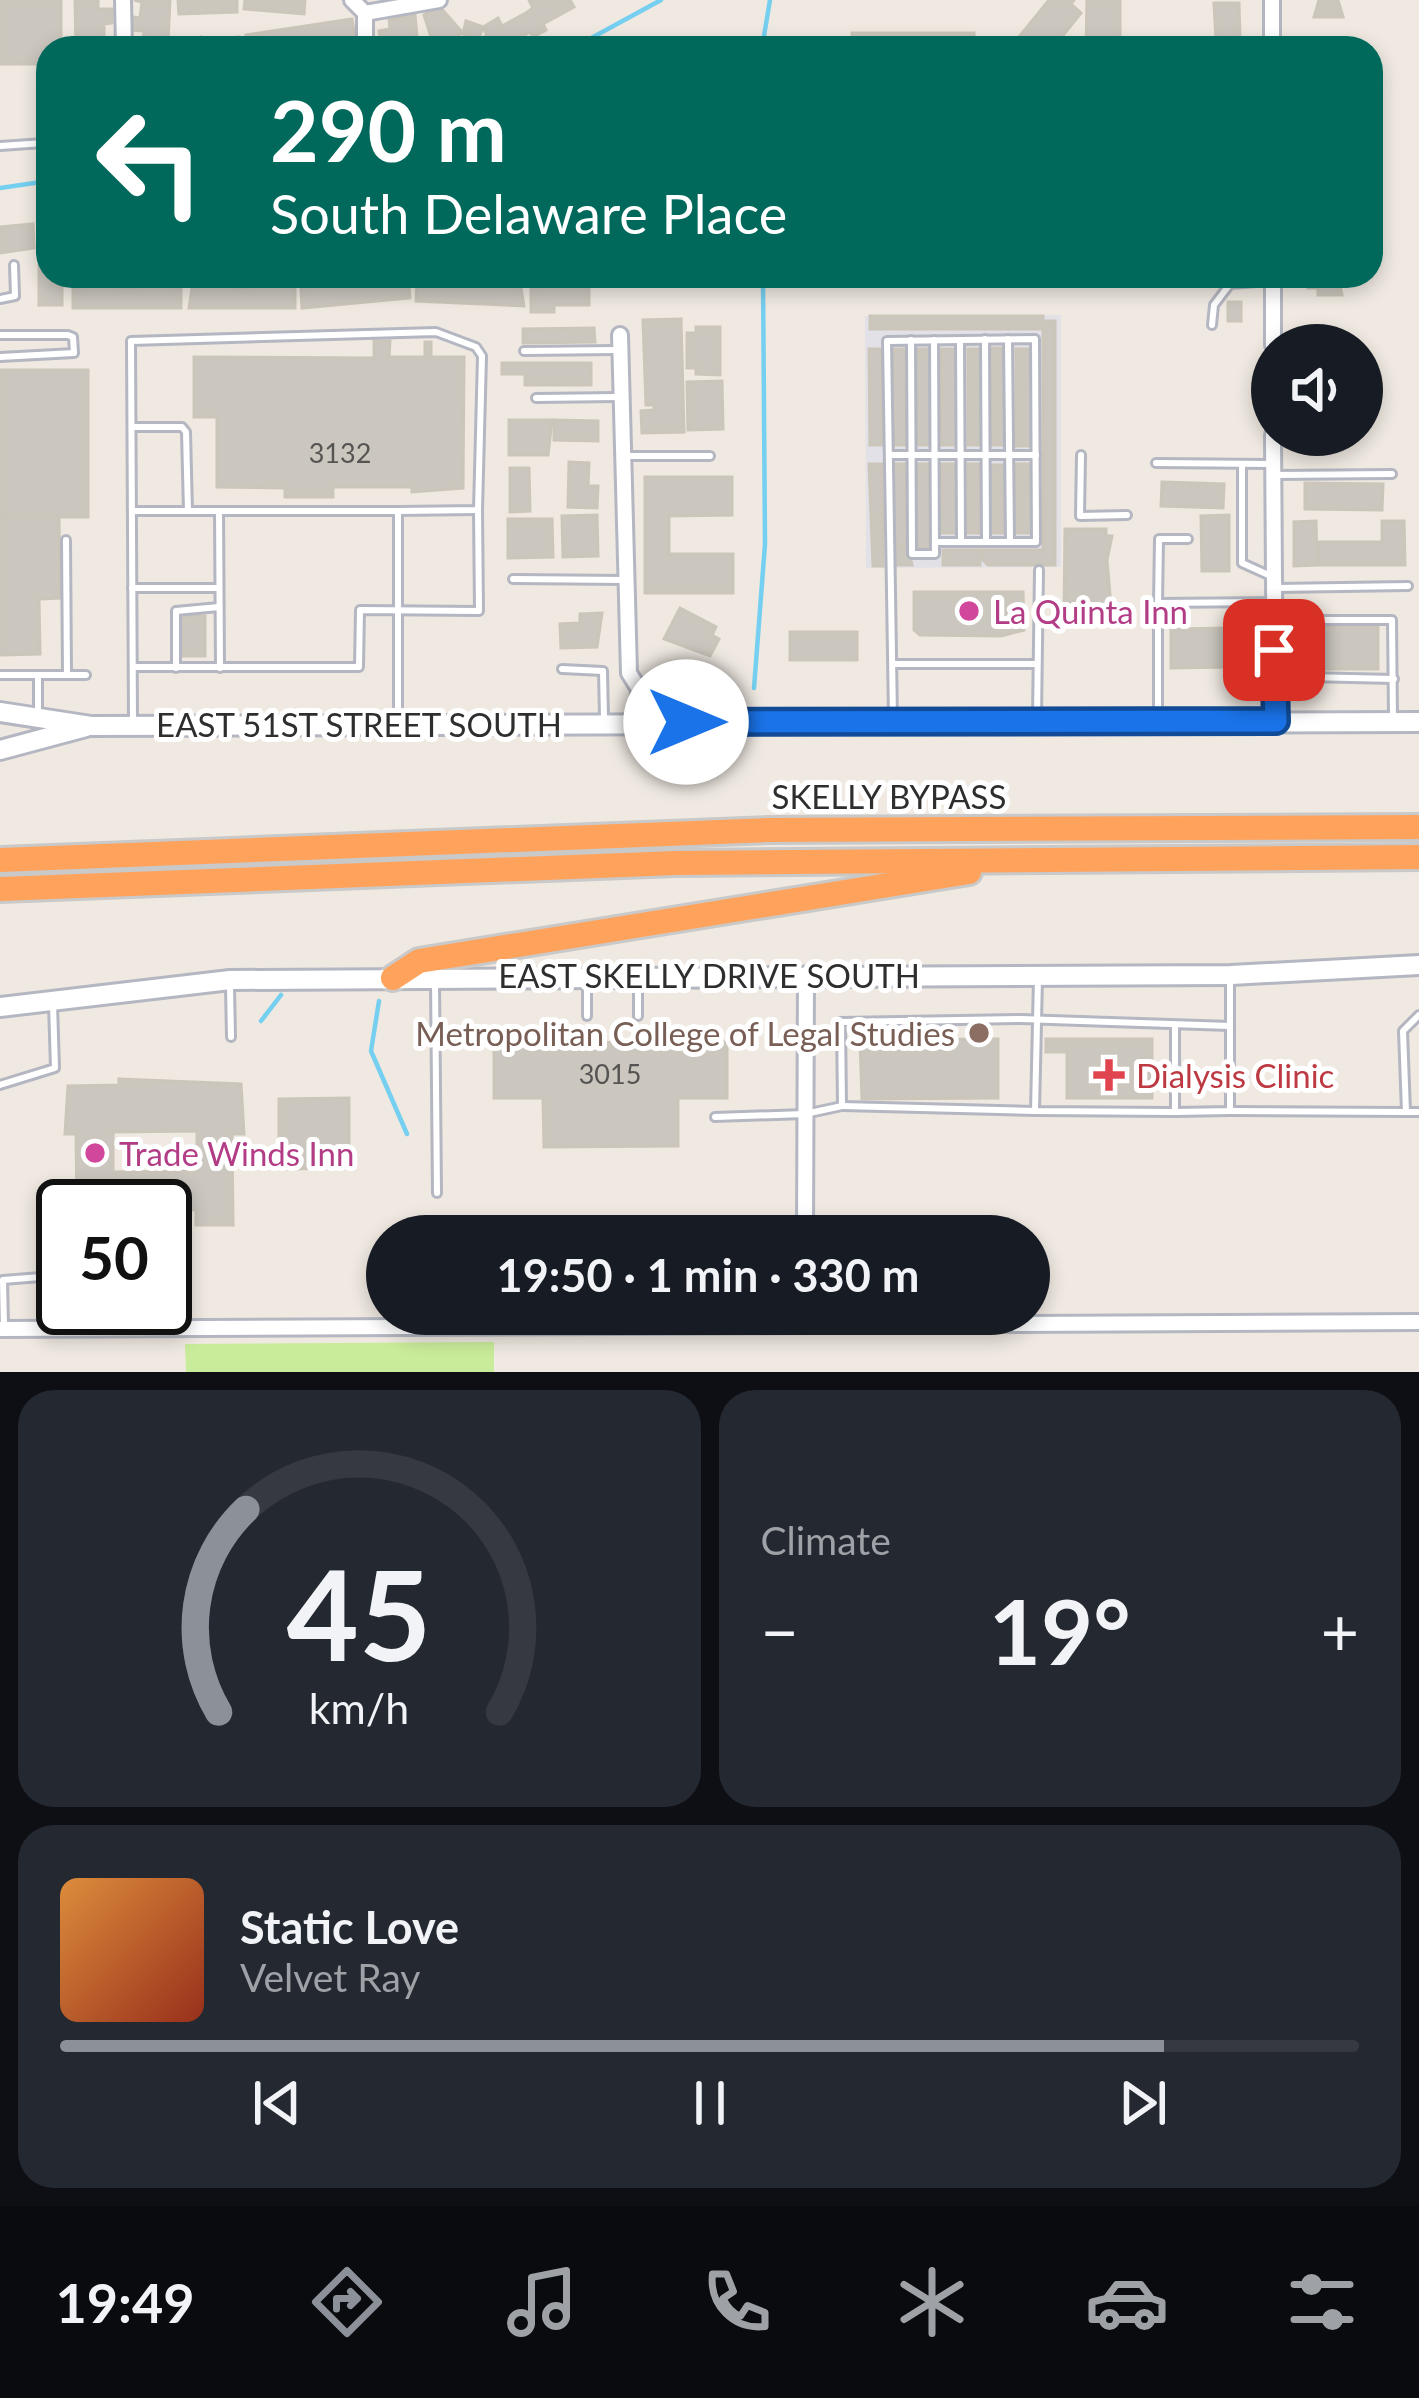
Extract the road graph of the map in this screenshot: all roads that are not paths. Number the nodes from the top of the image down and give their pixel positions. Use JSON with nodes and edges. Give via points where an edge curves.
{"nodes":[{"id":1,"x":123,"y":0,"type":"edge"},
{"id":2,"x":352,"y":0,"type":"edge"},
{"id":3,"x":439,"y":0,"type":"edge"},
{"id":4,"x":1272,"y":0,"type":"edge"},
{"id":5,"x":365,"y":14,"type":"junction"},
{"id":6,"x":124,"y":36,"type":"edge"},
{"id":7,"x":364,"y":36,"type":"edge"},
{"id":8,"x":1272,"y":36,"type":"edge"},
{"id":9,"x":36,"y":144,"type":"edge"},
{"id":10,"x":0,"y":146,"type":"edge"},
{"id":11,"x":14,"y":265,"type":"dead end"},
{"id":12,"x":1227,"y":288,"type":"edge"},
{"id":13,"x":1273,"y":288,"type":"edge"},
{"id":14,"x":0,"y":299,"type":"edge"},
{"id":15,"x":1273,"y":324,"type":"edge"},
{"id":16,"x":1212,"y":325,"type":"dead end"},
{"id":17,"x":0,"y":335,"type":"edge"},
{"id":18,"x":1009,"y":339,"type":"junction"},
{"id":19,"x":911,"y":340,"type":"junction"},
{"id":20,"x":934,"y":340,"type":"junction"},
{"id":21,"x":960,"y":340,"type":"junction"},
{"id":22,"x":986,"y":340,"type":"junction"},
{"id":23,"x":620,"y":343,"type":"joint"},
{"id":24,"x":524,"y":351,"type":"dead end"},
{"id":25,"x":0,"y":357,"type":"edge"},
{"id":26,"x":621,"y":397,"type":"junction"},
{"id":27,"x":536,"y":398,"type":"dead end"},
{"id":28,"x":132,"y":427,"type":"junction"},
{"id":29,"x":1081,"y":454,"type":"dead end"},
{"id":30,"x":887,"y":455,"type":"junction"},
{"id":31,"x":912,"y":455,"type":"junction"},
{"id":32,"x":935,"y":455,"type":"junction"},
{"id":33,"x":960,"y":455,"type":"junction"},
{"id":34,"x":986,"y":455,"type":"junction"},
{"id":35,"x":1009,"y":455,"type":"junction"},
{"id":36,"x":1036,"y":455,"type":"junction"},
{"id":37,"x":622,"y":456,"type":"junction"},
{"id":38,"x":710,"y":456,"type":"dead end"},
{"id":39,"x":1273,"y":456,"type":"edge"},
{"id":40,"x":1156,"y":463,"type":"dead end"},
{"id":41,"x":1242,"y":465,"type":"junction"},
{"id":42,"x":1273,"y":470,"type":"junction"},
{"id":43,"x":1392,"y":474,"type":"dead end"},
{"id":44,"x":132,"y":511,"type":"junction"},
{"id":45,"x":398,"y":511,"type":"junction"},
{"id":46,"x":478,"y":511,"type":"junction"},
{"id":47,"x":188,"y":512,"type":"junction"},
{"id":48,"x":218,"y":512,"type":"junction"},
{"id":49,"x":1126,"y":515,"type":"dead end"},
{"id":50,"x":1188,"y":538,"type":"dead end"},
{"id":51,"x":66,"y":540,"type":"dead end"},
{"id":52,"x":935,"y":542,"type":"junction"},
{"id":53,"x":961,"y":542,"type":"junction"},
{"id":54,"x":986,"y":542,"type":"junction"},
{"id":55,"x":1010,"y":542,"type":"junction"},
{"id":56,"x":1039,"y":570,"type":"dead end"},
{"id":57,"x":514,"y":579,"type":"dead end"},
{"id":58,"x":625,"y":580,"type":"junction"},
{"id":59,"x":1408,"y":586,"type":"dead end"},
{"id":60,"x":132,"y":588,"type":"junction"},
{"id":61,"x":219,"y":588,"type":"junction"},
{"id":62,"x":1269,"y":592,"type":"junction"},
{"id":63,"x":1158,"y":603,"type":"junction"},
{"id":64,"x":219,"y":607,"type":"junction"},
{"id":65,"x":397,"y":610,"type":"junction"},
{"id":66,"x":1305,"y":619,"type":"junction"},
{"id":67,"x":1273,"y":620,"type":"junction"},
{"id":68,"x":893,"y":664,"type":"junction"},
{"id":69,"x":1037,"y":664,"type":"junction"},
{"id":70,"x":133,"y":667,"type":"junction"},
{"id":71,"x":176,"y":668,"type":"junction"},
{"id":72,"x":220,"y":668,"type":"junction"},
{"id":73,"x":562,"y":669,"type":"dead end"},
{"id":74,"x":0,"y":675,"type":"edge"},
{"id":75,"x":38,"y":675,"type":"junction"},
{"id":76,"x":67,"y":675,"type":"junction"},
{"id":77,"x":86,"y":675,"type":"dead end"},
{"id":78,"x":1306,"y":677,"type":"junction"},
{"id":79,"x":1274,"y":678,"type":"junction"},
{"id":80,"x":1394,"y":679,"type":"junction"},
{"id":81,"x":0,"y":712,"type":"edge"},
{"id":82,"x":38,"y":717,"type":"junction"},
{"id":83,"x":1037,"y":721,"type":"junction"},
{"id":84,"x":1158,"y":721,"type":"junction"},
{"id":85,"x":1276,"y":721,"type":"junction"},
{"id":86,"x":604,"y":722,"type":"junction"},
{"id":87,"x":640,"y":722,"type":"junction"},
{"id":88,"x":893,"y":722,"type":"junction"},
{"id":89,"x":1393,"y":722,"type":"junction"},
{"id":90,"x":1419,"y":722,"type":"edge"},
{"id":91,"x":398,"y":723,"type":"junction"},
{"id":92,"x":133,"y":725,"type":"junction"},
{"id":93,"x":91,"y":726,"type":"junction"},
{"id":94,"x":0,"y":750,"type":"edge"},
{"id":95,"x":1419,"y":827,"type":"edge"},
{"id":96,"x":1084,"y":857,"type":"junction"},
{"id":97,"x":1419,"y":857,"type":"edge"},
{"id":98,"x":0,"y":860,"type":"edge"},
{"id":99,"x":0,"y":889,"type":"edge"},
{"id":100,"x":1419,"y":965,"type":"edge"},
{"id":101,"x":638,"y":974,"type":"junction"},
{"id":102,"x":806,"y":974,"type":"junction"},
{"id":103,"x":1038,"y":974,"type":"junction"},
{"id":104,"x":587,"y":975,"type":"junction"},
{"id":105,"x":1231,"y":975,"type":"junction"},
{"id":106,"x":393,"y":977,"type":"junction"},
{"id":107,"x":435,"y":977,"type":"junction"},
{"id":108,"x":230,"y":980,"type":"junction"},
{"id":109,"x":52,"y":1000,"type":"junction"},
{"id":110,"x":0,"y":1006,"type":"edge"},
{"id":111,"x":1419,"y":1015,"type":"edge"},
{"id":112,"x":587,"y":1016,"type":"dead end"},
{"id":113,"x":638,"y":1016,"type":"dead end"},
{"id":114,"x":1036,"y":1023,"type":"junction"},
{"id":115,"x":1230,"y":1026,"type":"junction"},
{"id":116,"x":1175,"y":1027,"type":"junction"},
{"id":117,"x":231,"y":1037,"type":"dead end"},
{"id":118,"x":0,"y":1085,"type":"edge"},
{"id":119,"x":842,"y":1106,"type":"junction"},
{"id":120,"x":1035,"y":1111,"type":"junction"},
{"id":121,"x":1230,"y":1111,"type":"junction"},
{"id":122,"x":1175,"y":1112,"type":"junction"},
{"id":123,"x":1406,"y":1112,"type":"junction"},
{"id":124,"x":1419,"y":1112,"type":"edge"},
{"id":125,"x":805,"y":1114,"type":"junction"},
{"id":126,"x":715,"y":1117,"type":"dead end"},
{"id":127,"x":436,"y":1193,"type":"dead end"},
{"id":128,"x":806,"y":1215,"type":"edge"},
{"id":129,"x":36,"y":1277,"type":"edge"},
{"id":130,"x":1050,"y":1320,"type":"edge"},
{"id":131,"x":1419,"y":1322,"type":"edge"},
{"id":132,"x":366,"y":1324,"type":"edge"},
{"id":133,"x":2,"y":1329,"type":"edge"}],
"edges":[{"from":1,"to":6,"type":"street"},
{"from":2,"to":5,"type":"street"},
{"from":3,"to":5,"type":"street"},
{"from":4,"to":8,"type":"street"},
{"from":5,"to":7,"type":"street"},
{"from":9,"to":10,"type":"lane"},
{"from":11,"to":14,"type":"lane","via":[[15,296]]},
{"from":12,"to":16,"type":"lane"},
{"from":13,"to":15,"type":"street"},
{"from":17,"to":25,"type":"lane","via":[[68,334],[74,353]]},
{"from":18,"to":22,"type":"lane"},
{"from":18,"to":35,"type":"lane"},
{"from":18,"to":36,"type":"lane","via":[[1035,339]]},
{"from":19,"to":20,"type":"lane"},
{"from":19,"to":30,"type":"lane","via":[[887,340]]},
{"from":19,"to":31,"type":"lane"},
{"from":20,"to":21,"type":"lane"},
{"from":20,"to":32,"type":"lane"},
{"from":21,"to":22,"type":"lane"},
{"from":21,"to":33,"type":"lane"},
{"from":22,"to":34,"type":"lane"},
{"from":23,"to":24,"type":"lane"},
{"from":23,"to":26,"type":"street"},
{"from":26,"to":27,"type":"lane"},
{"from":26,"to":37,"type":"street"},
{"from":28,"to":44,"type":"lane"},
{"from":28,"to":46,"type":"lane","via":[[136,338],[436,332],[482,356]]},
{"from":28,"to":47,"type":"lane","via":[[186,433]]},
{"from":29,"to":49,"type":"lane","via":[[1081,516]]},
{"from":30,"to":31,"type":"lane"},
{"from":30,"to":68,"type":"lane"},
{"from":31,"to":32,"type":"lane"},
{"from":31,"to":52,"type":"lane","via":[[912,554],[935,554]]},
{"from":32,"to":33,"type":"lane"},
{"from":32,"to":52,"type":"lane"},
{"from":33,"to":34,"type":"lane"},
{"from":33,"to":53,"type":"lane"},
{"from":34,"to":35,"type":"lane"},
{"from":34,"to":54,"type":"lane"},
{"from":35,"to":36,"type":"lane"},
{"from":35,"to":55,"type":"lane"},
{"from":36,"to":55,"type":"lane","via":[[1036,542]]},
{"from":37,"to":38,"type":"lane"},
{"from":37,"to":58,"type":"street"},
{"from":39,"to":42,"type":"street"},
{"from":40,"to":41,"type":"lane"},
{"from":41,"to":42,"type":"lane"},
{"from":41,"to":62,"type":"lane","via":[[1242,563]]},
{"from":42,"to":43,"type":"lane"},
{"from":42,"to":62,"type":"street"},
{"from":44,"to":47,"type":"lane"},
{"from":44,"to":60,"type":"lane"},
{"from":45,"to":46,"type":"lane"},
{"from":45,"to":48,"type":"lane"},
{"from":45,"to":65,"type":"lane"},
{"from":46,"to":65,"type":"lane","via":[[479,611]]},
{"from":47,"to":48,"type":"lane"},
{"from":48,"to":61,"type":"lane"},
{"from":50,"to":63,"type":"lane","via":[[1160,539]]},
{"from":51,"to":76,"type":"lane"},
{"from":52,"to":53,"type":"lane"},
{"from":53,"to":54,"type":"lane"},
{"from":54,"to":55,"type":"lane"},
{"from":56,"to":69,"type":"lane"},
{"from":57,"to":58,"type":"lane"},
{"from":58,"to":87,"type":"street"},
{"from":59,"to":62,"type":"lane"},
{"from":60,"to":61,"type":"lane"},
{"from":60,"to":70,"type":"lane"},
{"from":61,"to":64,"type":"lane"},
{"from":62,"to":63,"type":"lane"},
{"from":62,"to":67,"type":"street"},
{"from":62,"to":79,"type":"lane","via":[[1256,669]]},
{"from":63,"to":84,"type":"lane"},
{"from":64,"to":71,"type":"lane","via":[[176,611]]},
{"from":64,"to":72,"type":"lane"},
{"from":65,"to":72,"type":"lane","via":[[360,610],[359,667]]},
{"from":65,"to":91,"type":"lane"},
{"from":66,"to":67,"type":"lane"},
{"from":66,"to":78,"type":"lane"},
{"from":66,"to":80,"type":"lane","via":[[1392,620]]},
{"from":67,"to":79,"type":"street"},
{"from":68,"to":69,"type":"lane"},
{"from":68,"to":88,"type":"lane"},
{"from":69,"to":83,"type":"lane"},
{"from":70,"to":71,"type":"lane"},
{"from":70,"to":92,"type":"lane"},
{"from":71,"to":72,"type":"lane"},
{"from":73,"to":86,"type":"lane","via":[[602,671]]},
{"from":74,"to":75,"type":"lane"},
{"from":75,"to":76,"type":"lane"},
{"from":75,"to":82,"type":"lane"},
{"from":76,"to":77,"type":"lane"},
{"from":78,"to":79,"type":"lane"},
{"from":78,"to":80,"type":"lane"},
{"from":79,"to":85,"type":"street"},
{"from":80,"to":89,"type":"lane"},
{"from":81,"to":82,"type":"main road","name":"EAST 51ST STREET SOUTH"},
{"from":82,"to":93,"type":"main road","name":"EAST 51ST STREET SOUTH"},
{"from":83,"to":84,"type":"main road","name":"EAST 51ST STREET SOUTH"},
{"from":83,"to":88,"type":"main road","name":"EAST 51ST STREET SOUTH"},
{"from":84,"to":85,"type":"main road","name":"EAST 51ST STREET SOUTH"},
{"from":85,"to":89,"type":"main road","name":"EAST 51ST STREET SOUTH"},
{"from":86,"to":87,"type":"main road","name":"EAST 51ST STREET SOUTH"},
{"from":86,"to":91,"type":"main road","name":"EAST 51ST STREET SOUTH"},
{"from":87,"to":88,"type":"main road","name":"EAST 51ST STREET SOUTH"},
{"from":89,"to":90,"type":"main road","name":"EAST 51ST STREET SOUTH"},
{"from":91,"to":92,"type":"main road","name":"EAST 51ST STREET SOUTH"},
{"from":92,"to":93,"type":"main road","name":"EAST 51ST STREET SOUTH"},
{"from":93,"to":94,"type":"main road","name":"EAST 51ST STREET SOUTH"},
{"from":95,"to":98,"type":"highway","name":"SKELLY BYPASS","via":[[768,830]]},
{"from":96,"to":97,"type":"highway","name":"SKELLY BYPASS"},
{"from":96,"to":99,"type":"highway","name":"SKELLY BYPASS","via":[[475,868]]},
{"from":96,"to":106,"type":"highway","via":[[838,889],[419,962]]},
{"from":100,"to":105,"type":"main road","name":"EAST SKELLY DRIVE SOUTH"},
{"from":101,"to":102,"type":"main road","name":"EAST SKELLY DRIVE SOUTH"},
{"from":101,"to":104,"type":"main road","name":"EAST SKELLY DRIVE SOUTH"},
{"from":101,"to":113,"type":"lane"},
{"from":102,"to":103,"type":"main road","name":"EAST SKELLY DRIVE SOUTH"},
{"from":102,"to":125,"type":"street"},
{"from":103,"to":105,"type":"main road","name":"EAST SKELLY DRIVE SOUTH"},
{"from":103,"to":114,"type":"lane"},
{"from":104,"to":107,"type":"main road","name":"EAST SKELLY DRIVE SOUTH"},
{"from":104,"to":112,"type":"lane"},
{"from":105,"to":115,"type":"lane"},
{"from":106,"to":107,"type":"main road","name":"EAST SKELLY DRIVE SOUTH"},
{"from":106,"to":108,"type":"main road","name":"EAST SKELLY DRIVE SOUTH"},
{"from":107,"to":127,"type":"lane"},
{"from":108,"to":109,"type":"main road","name":"EAST SKELLY DRIVE SOUTH"},
{"from":108,"to":117,"type":"lane"},
{"from":109,"to":110,"type":"main road","name":"EAST SKELLY DRIVE SOUTH"},
{"from":109,"to":118,"type":"lane","via":[[56,1068]]},
{"from":111,"to":123,"type":"lane","via":[[1403,1031]]},
{"from":114,"to":116,"type":"lane"},
{"from":114,"to":119,"type":"lane","via":[[841,1022]]},
{"from":114,"to":120,"type":"lane"},
{"from":115,"to":116,"type":"lane"},
{"from":115,"to":121,"type":"lane"},
{"from":116,"to":122,"type":"lane"},
{"from":119,"to":120,"type":"lane"},
{"from":119,"to":125,"type":"lane"},
{"from":120,"to":122,"type":"lane"},
{"from":121,"to":122,"type":"lane"},
{"from":121,"to":123,"type":"lane"},
{"from":123,"to":124,"type":"lane"},
{"from":125,"to":126,"type":"lane"},
{"from":125,"to":128,"type":"street"},
{"from":129,"to":133,"type":"lane","via":[[3,1280]]},
{"from":130,"to":131,"type":"street"},
{"from":132,"to":133,"type":"street"}]}
